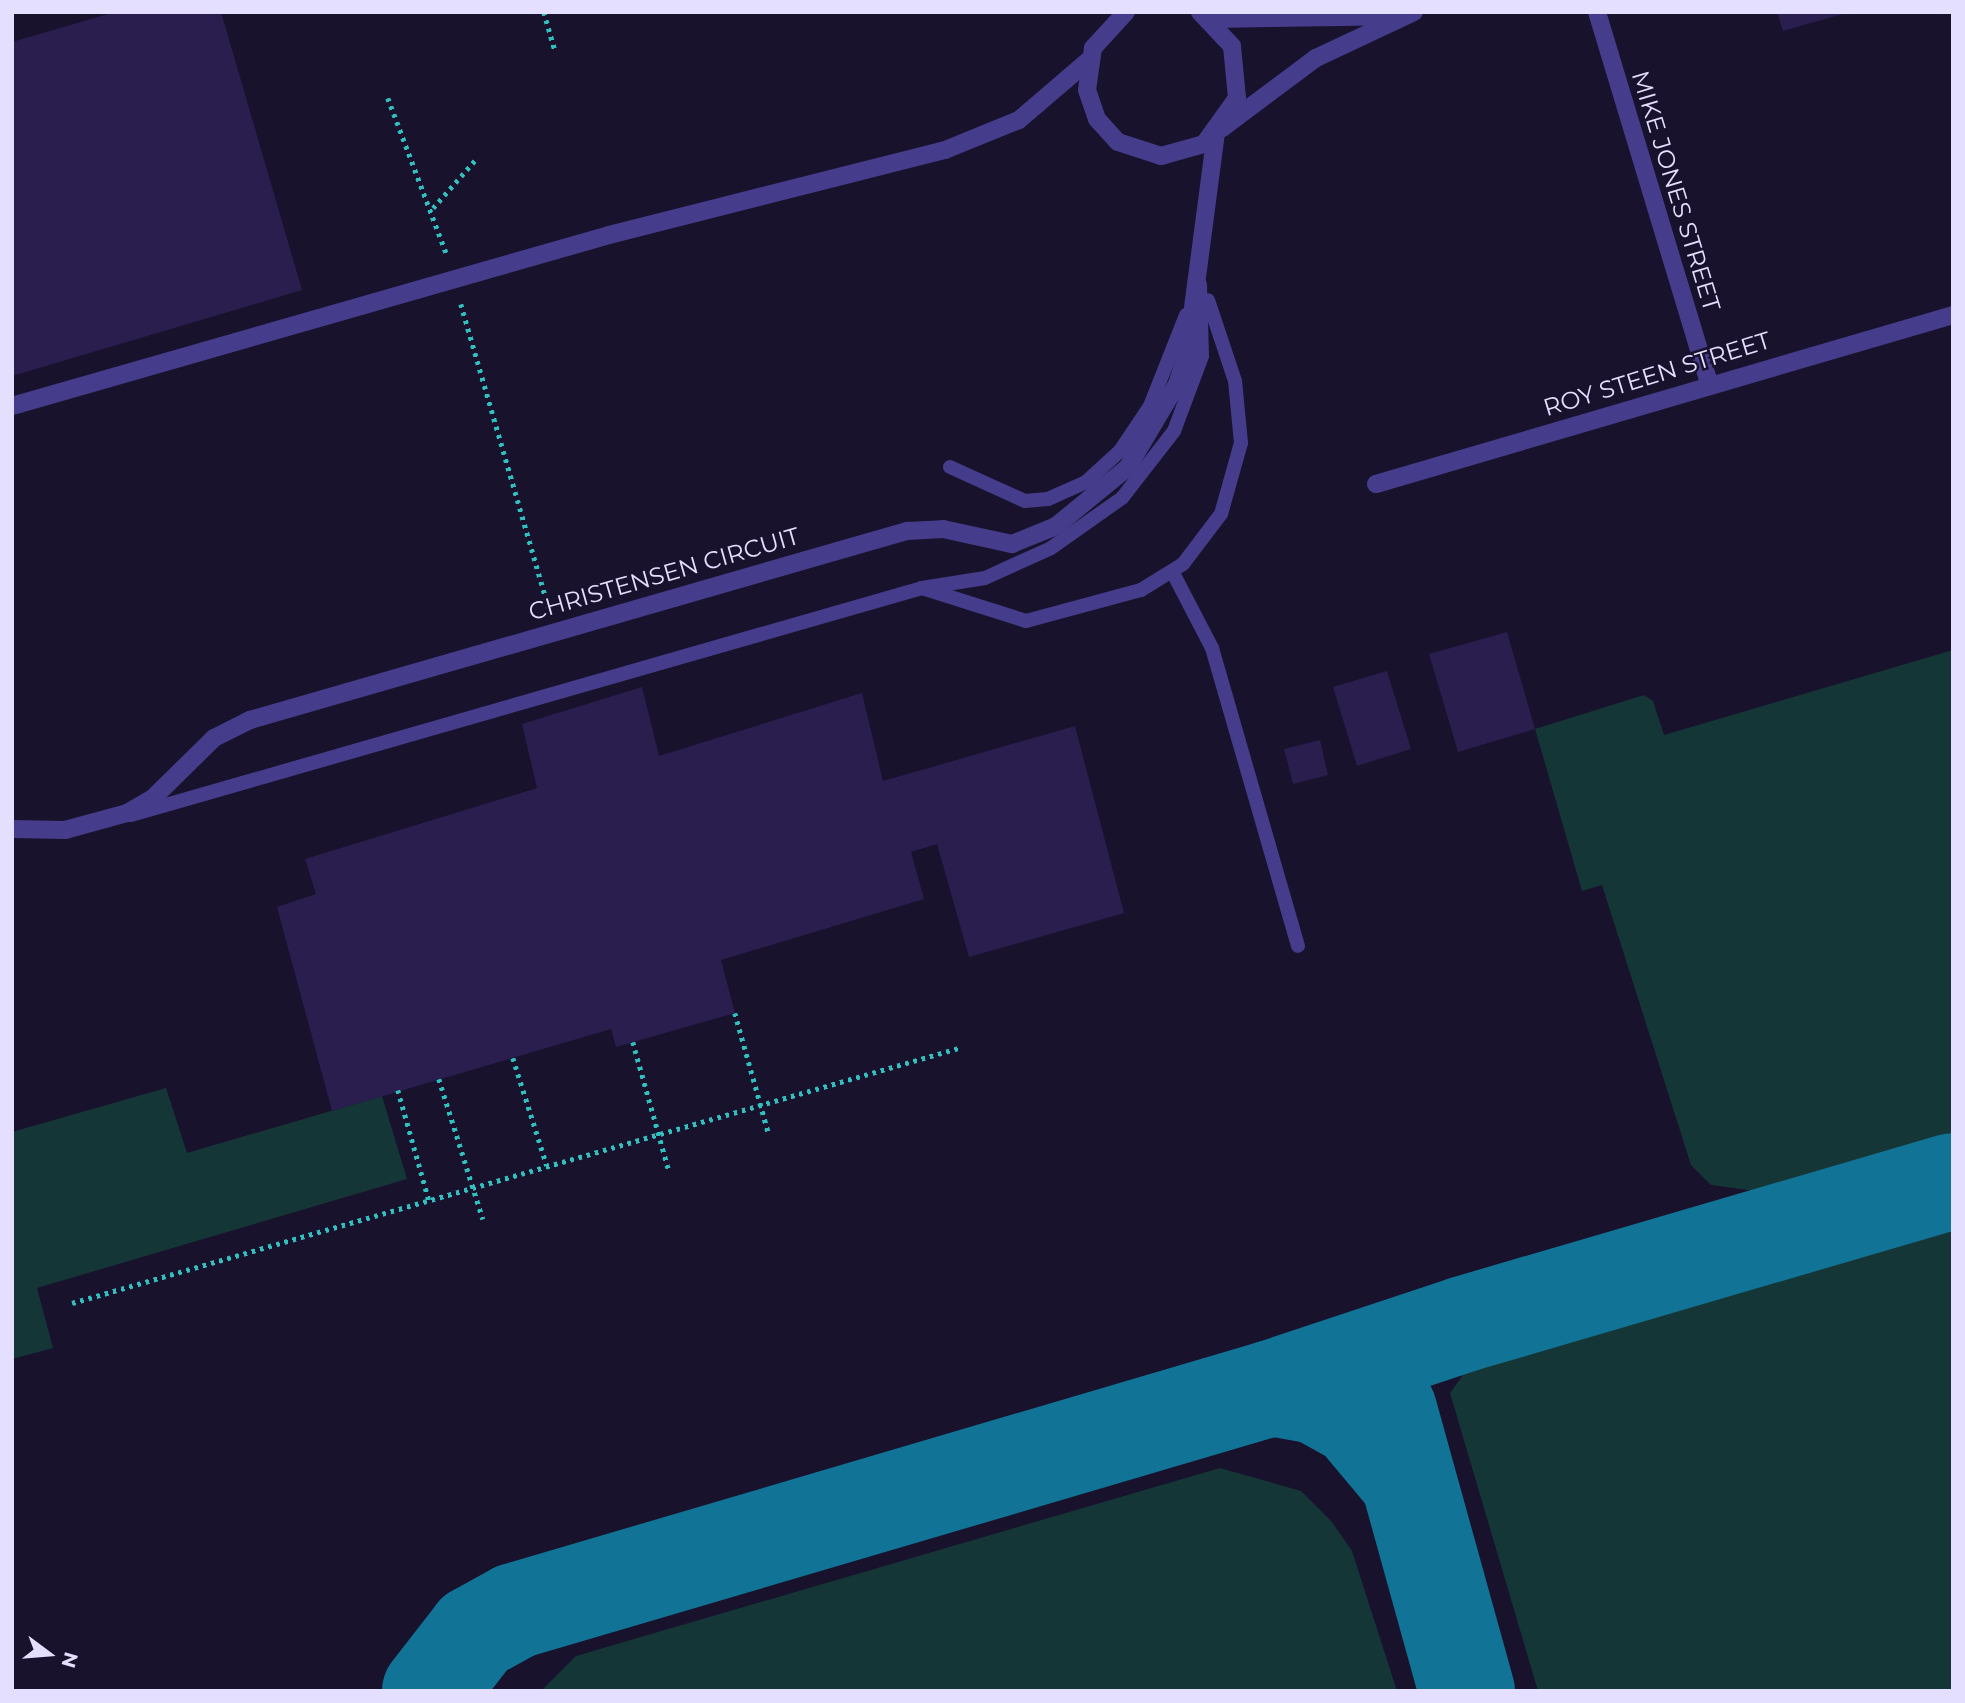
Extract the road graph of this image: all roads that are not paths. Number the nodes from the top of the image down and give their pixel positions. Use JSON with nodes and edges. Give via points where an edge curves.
{"nodes":[{"id":1,"x":1106,"y":12,"type":"edge"},
{"id":2,"x":1126,"y":12,"type":"edge"},
{"id":3,"x":1597,"y":12,"type":"edge"},
{"id":4,"x":1204,"y":14,"type":"edge"},
{"id":5,"x":1408,"y":14,"type":"edge"},
{"id":6,"x":1098,"y":38,"type":"junction"},
{"id":7,"x":1089,"y":60,"type":"junction"},
{"id":8,"x":1219,"y":131,"type":"junction"},
{"id":9,"x":1197,"y":265,"type":"junction"},
{"id":10,"x":1953,"y":314,"type":"edge"},
{"id":11,"x":1709,"y":383,"type":"junction"},
{"id":12,"x":12,"y":406,"type":"edge"},
{"id":13,"x":950,"y":467,"type":"dead end"},
{"id":14,"x":1376,"y":484,"type":"dead end"},
{"id":15,"x":1173,"y":573,"type":"junction"},
{"id":16,"x":922,"y":588,"type":"junction"},
{"id":17,"x":99,"y":823,"type":"junction"},
{"id":18,"x":12,"y":829,"type":"edge"},
{"id":19,"x":1298,"y":946,"type":"dead end"}],
"edges":[{"from":1,"to":6,"type":"street"},
{"from":2,"to":6,"type":"street"},
{"from":3,"to":11,"type":"street","name":"MIKE JONES STREET"},
{"from":4,"to":5,"type":"street"},
{"from":4,"to":8,"type":"street","name":"CHRISTENSEN CIRCUIT","via":[[1238,63],[1237,98]]},
{"from":5,"to":8,"type":"street","via":[[1316,58]]},
{"from":6,"to":7,"type":"street"},
{"from":7,"to":8,"type":"street","via":[[1091,105],[1118,142],[1146,154],[1176,155]]},
{"from":7,"to":12,"type":"street","via":[[1024,116],[945,150],[454,280]]},
{"from":8,"to":9,"type":"street","name":"CHRISTENSEN CIRCUIT"},
{"from":9,"to":13,"type":"lane","via":[[1180,336],[1154,397],[1120,451],[1093,478],[1048,499],[1025,501]]},
{"from":9,"to":15,"type":"lane","via":[[1233,373],[1241,443],[1221,514]]},
{"from":9,"to":16,"type":"lane","via":[[1205,334],[1200,365],[1151,467],[1099,518],[1051,548],[985,578]]},
{"from":9,"to":17,"type":"street","name":"CHRISTENSEN CIRCUIT","via":[[1187,353],[1161,418],[1120,475],[1056,526],[1012,544],[943,529],[907,531],[234,726],[149,801]]},
{"from":10,"to":11,"type":"street","name":"ROY STEEN STREET"},
{"from":11,"to":14,"type":"street","name":"ROY STEEN STREET"},
{"from":15,"to":16,"type":"lane","via":[[1128,594],[1026,621]]},
{"from":15,"to":19,"type":"lane","via":[[1212,648]]},
{"from":16,"to":17,"type":"lane"},
{"from":17,"to":18,"type":"street","name":"CHRISTENSEN CIRCUIT","via":[[52,832]]}]}
